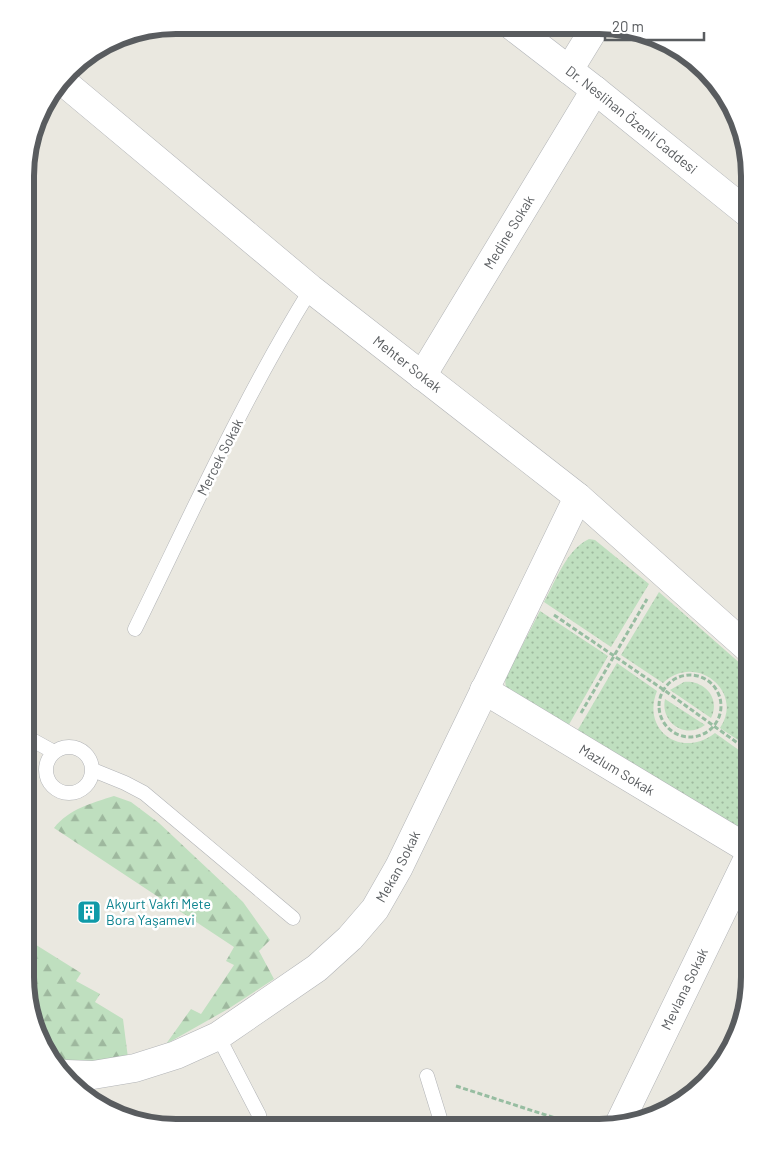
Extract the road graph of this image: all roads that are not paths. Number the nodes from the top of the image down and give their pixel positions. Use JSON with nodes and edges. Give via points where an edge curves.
{"nodes":[{"id":1,"x":522,"y":34,"type":"edge"},
{"id":2,"x":591,"y":34,"type":"edge"},
{"id":3,"x":569,"y":70,"type":"junction"},
{"id":4,"x":67,"y":85,"type":"edge"},
{"id":5,"x":595,"y":90,"type":"junction"},
{"id":6,"x":741,"y":209,"type":"edge"},
{"id":7,"x":311,"y":289,"type":"junction"},
{"id":8,"x":422,"y":376,"type":"junction"},
{"id":9,"x":578,"y":497,"type":"junction"},
{"id":10,"x":135,"y":629,"type":"dead end"},
{"id":11,"x":741,"y":642,"type":"edge"},
{"id":12,"x":484,"y":690,"type":"junction"},
{"id":13,"x":34,"y":741,"type":"edge"},
{"id":14,"x":54,"y":752,"type":"junction"},
{"id":15,"x":93,"y":770,"type":"junction"},
{"id":16,"x":741,"y":845,"type":"edge"},
{"id":17,"x":741,"y":873,"type":"edge"},
{"id":18,"x":293,"y":918,"type":"dead end"},
{"id":19,"x":218,"y":1036,"type":"junction"},
{"id":20,"x":72,"y":1074,"type":"edge"},
{"id":21,"x":427,"y":1076,"type":"road end"},
{"id":22,"x":622,"y":1118,"type":"edge"},
{"id":23,"x":260,"y":1119,"type":"edge"},
{"id":24,"x":440,"y":1119,"type":"edge"}],
"edges":[{"from":1,"to":3,"type":"street","name":"Dr. Neslihan Özenli Caddesi"},
{"from":2,"to":3,"type":"street"},
{"from":3,"to":5,"type":"street","name":"Dr. Neslihan Özenli Caddesi"},
{"from":4,"to":7,"type":"street","name":"Mehter Sokak"},
{"from":5,"to":6,"type":"street","name":"Dr. Neslihan Özenli Caddesi"},
{"from":5,"to":8,"type":"street","name":"Medine Sokak"},
{"from":7,"to":8,"type":"street","name":"Mehter Sokak"},
{"from":7,"to":10,"type":"lane","name":"Mercek Sokak","via":[[275,348]]},
{"from":8,"to":9,"type":"street","name":"Mehter Sokak"},
{"from":9,"to":11,"type":"street","name":"Mehter Sokak"},
{"from":9,"to":12,"type":"street","name":"Mekan Sokak"},
{"from":12,"to":16,"type":"street","name":"Mazlum Sokak"},
{"from":12,"to":19,"type":"street","name":"Mekan Sokak","via":[[399,867],[375,909],[350,938],[317,968]]},
{"from":13,"to":14,"type":"lane"},
{"from":14,"to":15,"type":"lane","via":[[67,746],[82,750]]},
{"from":14,"to":15,"type":"lane","via":[[46,772],[51,785],[57,790],[73,794],[87,786]]},
{"from":15,"to":18,"type":"lane","via":[[144,794]]},
{"from":17,"to":22,"type":"street","name":"Mevlana Sokak"},
{"from":19,"to":20,"type":"street","name":"Mekan Sokak","via":[[176,1055],[135,1068],[93,1075]]},
{"from":19,"to":23,"type":"lane"},
{"from":21,"to":24,"type":"lane"}]}
